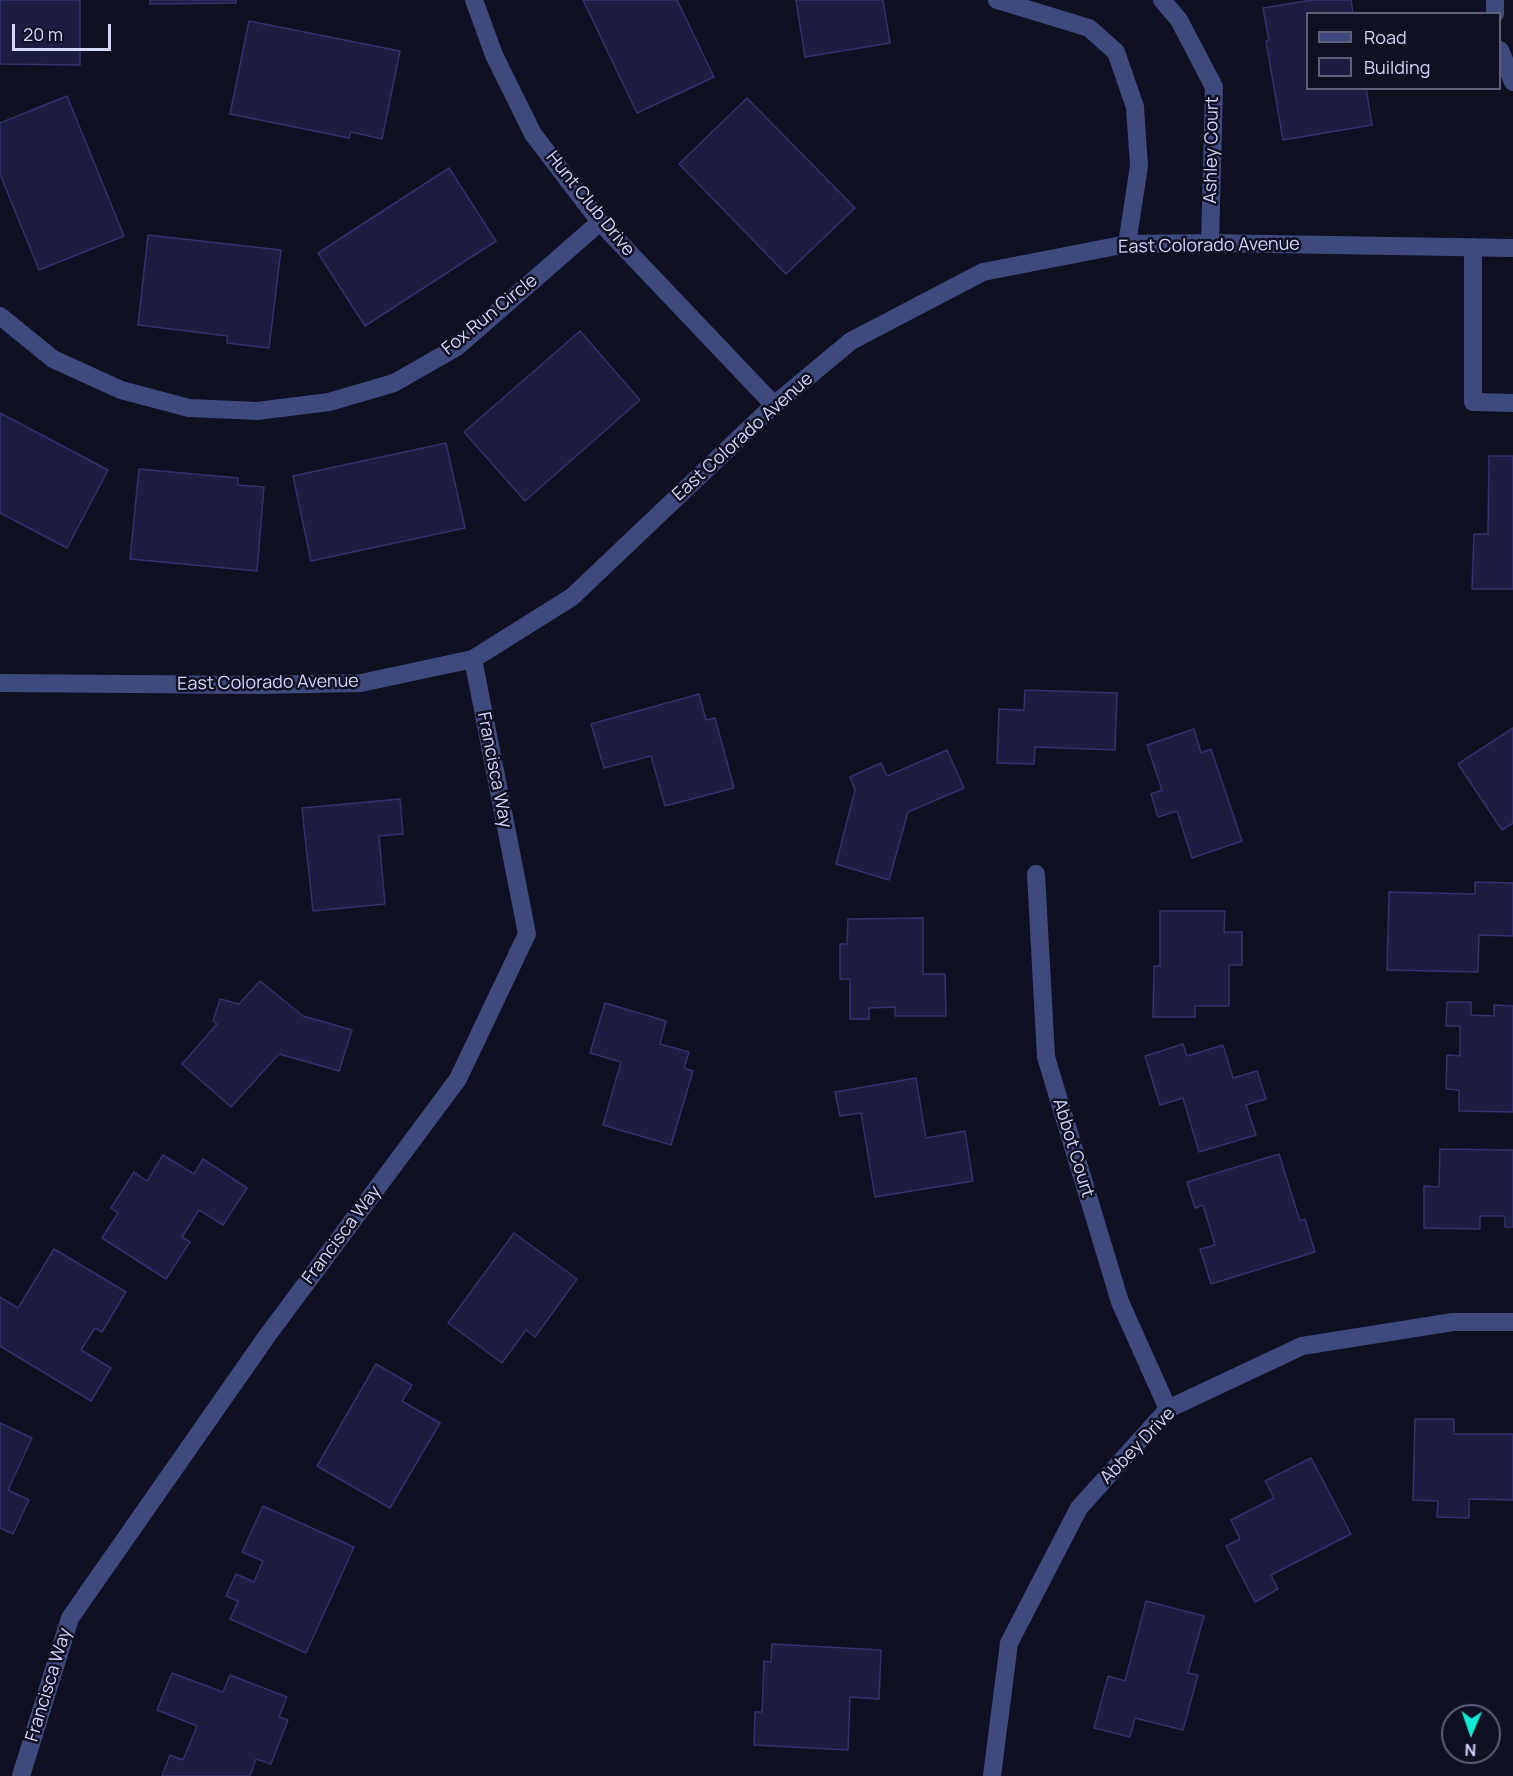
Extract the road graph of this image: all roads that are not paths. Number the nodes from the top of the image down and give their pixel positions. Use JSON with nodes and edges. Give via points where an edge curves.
{"nodes":[{"id":1,"x":474,"y":0,"type":"edge"},
{"id":2,"x":996,"y":0,"type":"edge"},
{"id":3,"x":1162,"y":0,"type":"edge"},
{"id":4,"x":1501,"y":52,"type":"edge"},
{"id":5,"x":1513,"y":81,"type":"edge"},
{"id":6,"x":600,"y":222,"type":"junction"},
{"id":7,"x":1210,"y":243,"type":"junction"},
{"id":8,"x":1127,"y":244,"type":"junction"},
{"id":9,"x":1473,"y":247,"type":"junction"},
{"id":10,"x":1513,"y":248,"type":"edge"},
{"id":11,"x":0,"y":316,"type":"edge"},
{"id":12,"x":1513,"y":403,"type":"edge"},
{"id":13,"x":774,"y":405,"type":"junction"},
{"id":14,"x":473,"y":658,"type":"junction"},
{"id":15,"x":0,"y":683,"type":"edge"},
{"id":16,"x":1036,"y":874,"type":"dead end"},
{"id":17,"x":1513,"y":1322,"type":"edge"},
{"id":18,"x":1168,"y":1409,"type":"junction"},
{"id":19,"x":21,"y":1776,"type":"edge"},
{"id":20,"x":992,"y":1776,"type":"edge"}],
"edges":[{"from":1,"to":6,"type":"street","name":"Hunt Club Drive","via":[[494,55],[533,134]]},
{"from":2,"to":8,"type":"street","via":[[1089,28],[1116,52],[1135,107],[1139,166]]},
{"from":3,"to":7,"type":"street","name":"Ashley Court","via":[[1179,20],[1214,87]]},
{"from":4,"to":5,"type":"street"},
{"from":6,"to":11,"type":"street","name":"Fox Run Circle","via":[[457,347],[394,383],[329,402],[257,411],[189,408],[121,390],[53,358]]},
{"from":6,"to":13,"type":"street","name":"Hunt Club Drive"},
{"from":7,"to":8,"type":"street","name":"East Colorado Avenue"},
{"from":7,"to":9,"type":"street","name":"East Colorado Avenue"},
{"from":8,"to":13,"type":"street","name":"East Colorado Avenue","via":[[983,273],[851,341]]},
{"from":9,"to":10,"type":"street","name":"East Colorado Avenue"},
{"from":9,"to":12,"type":"street","via":[[1473,402]]},
{"from":13,"to":14,"type":"street","name":"East Colorado Avenue","via":[[572,597]]},
{"from":14,"to":15,"type":"street","name":"East Colorado Avenue","via":[[361,683]]},
{"from":14,"to":19,"type":"street","name":"Francisca Way","via":[[526,934],[458,1079],[267,1336],[70,1618]]},
{"from":16,"to":18,"type":"street","name":"Abbot Court","via":[[1046,1057],[1120,1302]]},
{"from":17,"to":18,"type":"street","name":"Abbey Drive","via":[[1453,1322],[1302,1346]]},
{"from":18,"to":20,"type":"street","name":"Abbey Drive","via":[[1079,1508],[1009,1642]]}]}
